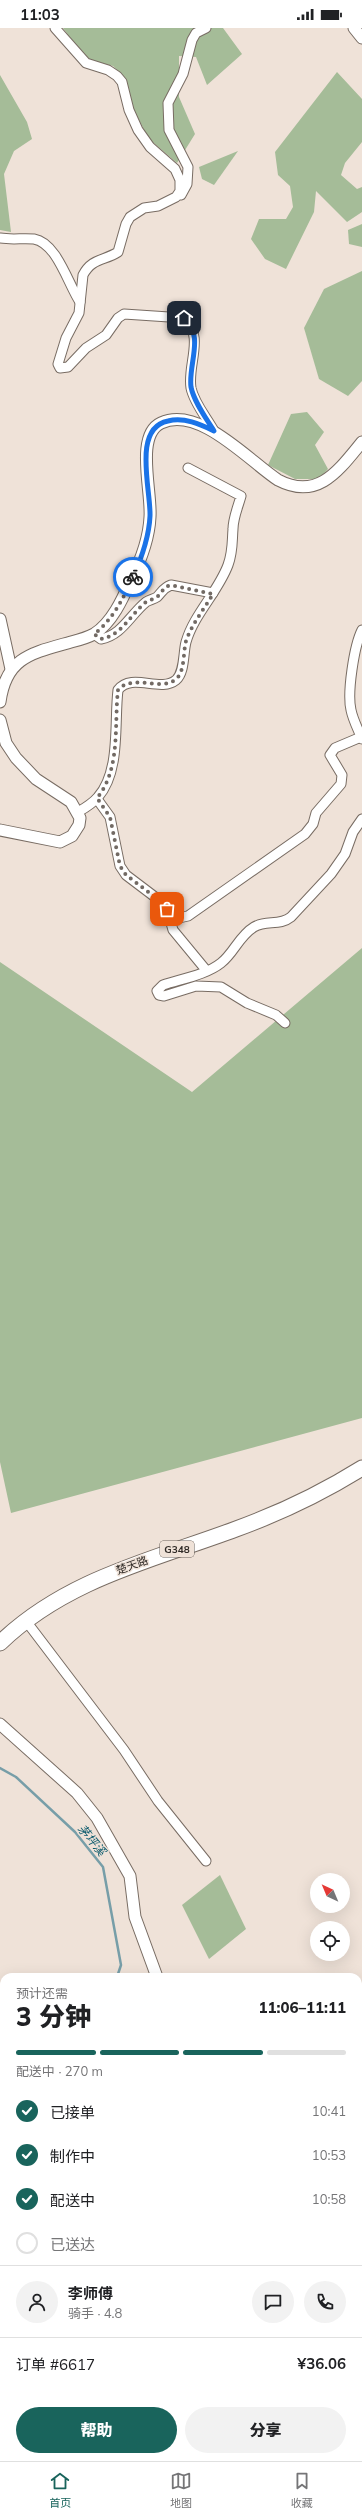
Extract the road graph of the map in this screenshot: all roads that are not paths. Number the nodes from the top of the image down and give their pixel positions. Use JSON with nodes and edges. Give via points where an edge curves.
{"nodes":[{"id":1,"x":55,"y":28,"type":"edge"},
{"id":2,"x":206,"y":28,"type":"edge"},
{"id":3,"x":354,"y":28,"type":"edge"},
{"id":4,"x":362,"y":38,"type":"edge"},
{"id":5,"x":176,"y":197,"type":"junction"},
{"id":6,"x":0,"y":238,"type":"edge"},
{"id":7,"x":81,"y":303,"type":"junction"},
{"id":8,"x":214,"y":431,"type":"junction"},
{"id":9,"x":362,"y":442,"type":"edge"},
{"id":10,"x":188,"y":468,"type":"dead end"},
{"id":11,"x":213,"y":594,"type":"junction"},
{"id":12,"x":0,"y":619,"type":"edge"},
{"id":13,"x":362,"y":630,"type":"edge"},
{"id":14,"x":94,"y":634,"type":"junction"},
{"id":15,"x":11,"y":669,"type":"junction"},
{"id":16,"x":0,"y":702,"type":"edge"},
{"id":17,"x":0,"y":720,"type":"edge"},
{"id":18,"x":362,"y":738,"type":"edge"},
{"id":19,"x":97,"y":798,"type":"junction"},
{"id":20,"x":78,"y":812,"type":"junction"},
{"id":21,"x":362,"y":819,"type":"edge"},
{"id":22,"x":0,"y":830,"type":"edge"},
{"id":23,"x":170,"y":916,"type":"junction"},
{"id":24,"x":206,"y":970,"type":"junction"},
{"id":25,"x":285,"y":1023,"type":"dead end"},
{"id":26,"x":362,"y":1468,"type":"edge"},
{"id":27,"x":26,"y":1621,"type":"junction"},
{"id":28,"x":2,"y":1637,"type":"edge"},
{"id":29,"x":0,"y":1724,"type":"edge"},
{"id":30,"x":206,"y":1861,"type":"dead end"},
{"id":31,"x":156,"y":1973,"type":"edge"}],
"edges":[{"from":1,"to":5,"type":"street","via":[[86,64],[113,72],[122,82],[129,110],[138,130],[150,147],[178,174],[181,186]]},
{"from":2,"to":5,"type":"street","via":[[196,33],[192,40],[183,74],[168,103],[169,130],[188,167],[186,189]]},
{"from":3,"to":4,"type":"street"},
{"from":5,"to":7,"type":"street","via":[[158,206],[144,208],[130,217],[118,252],[95,260],[86,270],[81,287]]},
{"from":6,"to":7,"type":"street","via":[[36,239],[44,244],[58,258],[71,289]]},
{"from":7,"to":8,"type":"street","via":[[77,320],[66,338],[58,359],[60,368],[68,368],[86,348],[106,335],[124,314],[159,318],[178,316],[189,322],[193,332],[191,388]]},
{"from":8,"to":9,"type":"street","via":[[278,480],[304,487],[329,479]]},
{"from":8,"to":14,"type":"street","via":[[194,422],[176,420],[163,422],[151,430],[146,444],[150,503],[146,544],[120,603],[104,626]]},
{"from":10,"to":11,"type":"street","via":[[241,496],[235,517],[233,549]]},
{"from":11,"to":14,"type":"street","via":[[170,585],[164,587],[155,598],[145,603],[122,629],[109,638],[101,639]]},
{"from":11,"to":19,"type":"street","via":[[192,627],[176,679],[168,683],[128,682],[118,690],[118,730],[111,768],[104,788]]},
{"from":12,"to":15,"type":"street"},
{"from":13,"to":18,"type":"street","via":[[350,697],[351,709]]},
{"from":14,"to":15,"type":"street","via":[[28,655]]},
{"from":15,"to":16,"type":"street"},
{"from":17,"to":20,"type":"street","via":[[6,743],[22,766],[36,779],[71,802]]},
{"from":18,"to":23,"type":"street","via":[[335,748],[330,755],[342,775],[341,784],[316,813],[313,824],[305,834],[188,916]]},
{"from":19,"to":20,"type":"street"},
{"from":19,"to":23,"type":"street","via":[[110,817],[120,866],[126,875],[159,900]]},
{"from":20,"to":22,"type":"street","via":[[80,825],[77,831],[60,842]]},
{"from":21,"to":24,"type":"street","via":[[353,832],[345,854],[331,874],[286,922],[266,922],[252,928],[235,944],[220,964]]},
{"from":23,"to":24,"type":"street","via":[[173,930]]},
{"from":24,"to":25,"type":"street","via":[[163,985],[158,988],[157,993],[164,996],[196,986],[221,987],[247,1003],[276,1015]]},
{"from":26,"to":27,"type":"highway","name":"楚天路","number":"G348","via":[[305,1501],[270,1516],[100,1578],[67,1594]]},
{"from":27,"to":28,"type":"highway","name":"楚天路","number":"G348"},
{"from":27,"to":30,"type":"street"},
{"from":29,"to":31,"type":"street","via":[[77,1793],[97,1818],[130,1876],[135,1917]]}]}
